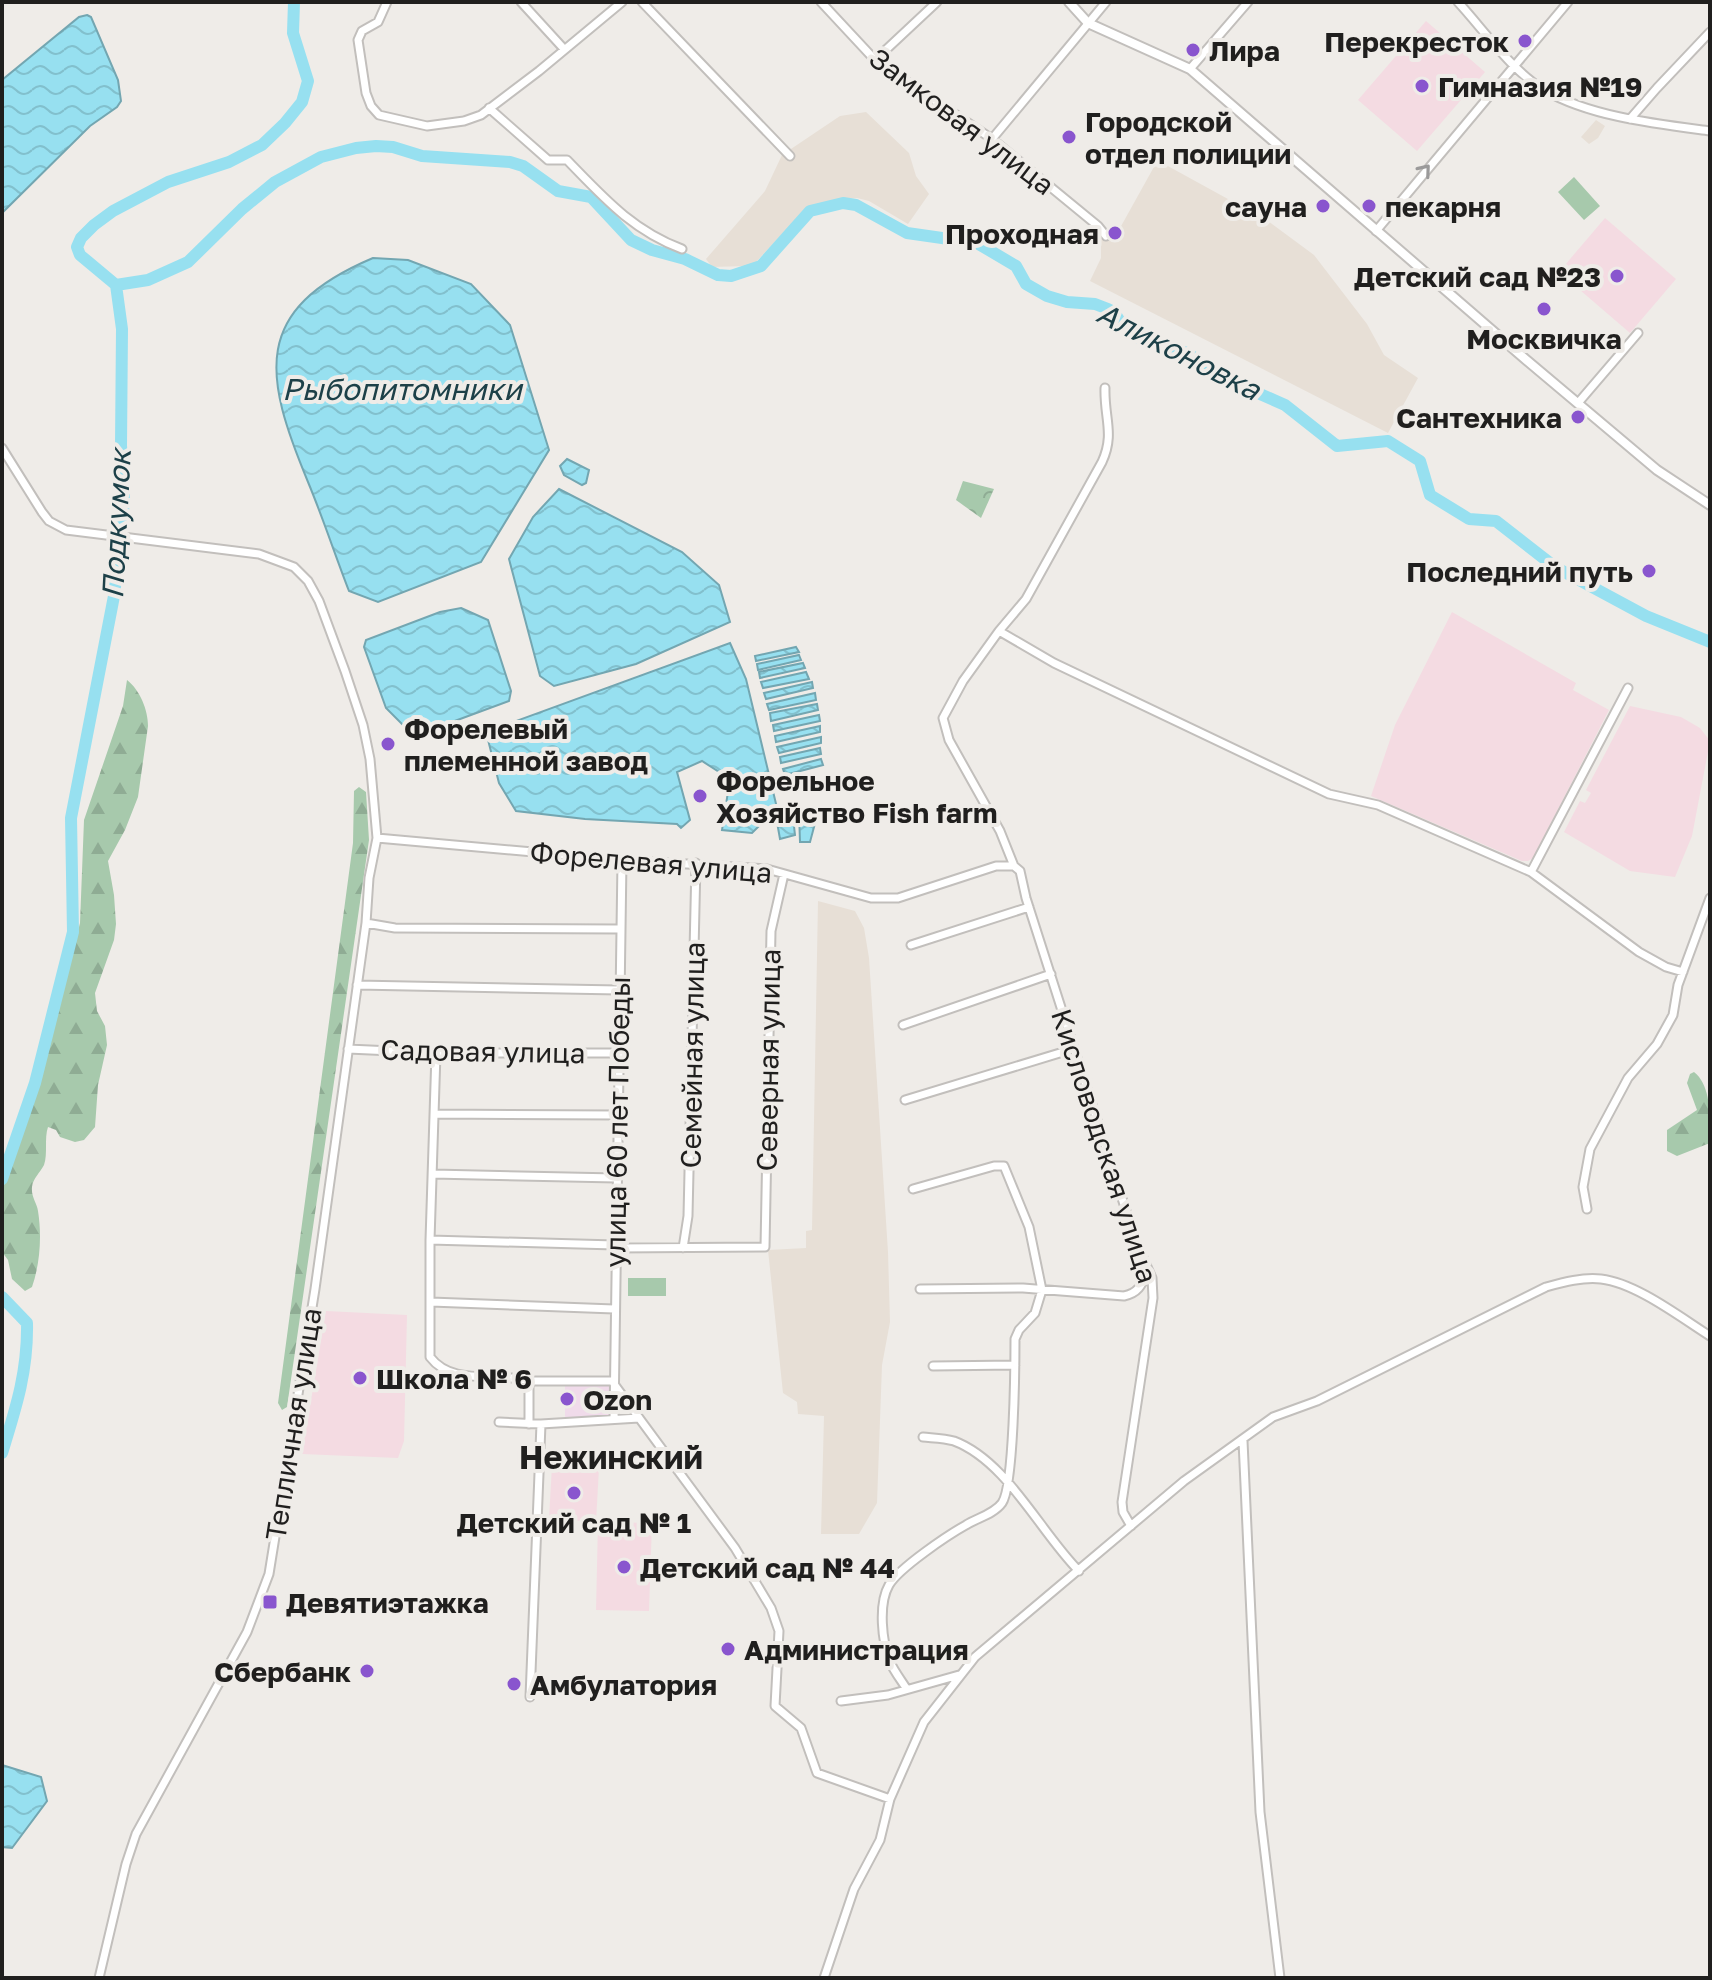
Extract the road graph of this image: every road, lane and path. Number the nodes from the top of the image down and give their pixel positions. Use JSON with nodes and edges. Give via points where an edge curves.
{"nodes":[{"id":1,"x":387,"y":2,"type":"edge"},
{"id":2,"x":521,"y":2,"type":"edge"},
{"id":3,"x":622,"y":2,"type":"edge"},
{"id":4,"x":642,"y":2,"type":"edge"},
{"id":5,"x":821,"y":2,"type":"edge"},
{"id":6,"x":937,"y":2,"type":"edge"},
{"id":7,"x":1069,"y":2,"type":"edge"},
{"id":8,"x":1106,"y":2,"type":"edge"},
{"id":9,"x":1248,"y":2,"type":"edge"},
{"id":10,"x":1458,"y":2,"type":"edge"},
{"id":11,"x":1568,"y":2,"type":"edge"},
{"id":12,"x":1088,"y":23,"type":"junction"},
{"id":13,"x":1710,"y":32,"type":"edge"},
{"id":14,"x":564,"y":49,"type":"junction"},
{"id":15,"x":875,"y":60,"type":"junction"},
{"id":16,"x":1515,"y":65,"type":"junction"},
{"id":17,"x":1190,"y":69,"type":"junction"},
{"id":18,"x":489,"y":108,"type":"junction"},
{"id":19,"x":1630,"y":119,"type":"junction"},
{"id":20,"x":1710,"y":131,"type":"edge"},
{"id":21,"x":992,"y":139,"type":"junction"},
{"id":22,"x":790,"y":156,"type":"dead end"},
{"id":23,"x":1376,"y":231,"type":"junction"},
{"id":24,"x":1106,"y":236,"type":"dead end"},
{"id":25,"x":682,"y":249,"type":"dead end"},
{"id":26,"x":1638,"y":333,"type":"dead end"},
{"id":27,"x":1105,"y":388,"type":"dead end"},
{"id":28,"x":1578,"y":403,"type":"junction"},
{"id":29,"x":2,"y":448,"type":"edge"},
{"id":30,"x":1710,"y":505,"type":"edge"},
{"id":31,"x":999,"y":631,"type":"junction"},
{"id":32,"x":1628,"y":688,"type":"dead end"},
{"id":33,"x":377,"y":838,"type":"junction"},
{"id":34,"x":622,"y":860,"type":"junction"},
{"id":35,"x":696,"y":863,"type":"junction"},
{"id":36,"x":1014,"y":866,"type":"junction"},
{"id":37,"x":1531,"y":872,"type":"junction"},
{"id":38,"x":784,"y":874,"type":"junction"},
{"id":39,"x":1710,"y":898,"type":"edge"},
{"id":40,"x":1029,"y":907,"type":"junction"},
{"id":41,"x":366,"y":923,"type":"junction"},
{"id":42,"x":620,"y":929,"type":"junction"},
{"id":43,"x":911,"y":945,"type":"dead end"},
{"id":44,"x":1683,"y":972,"type":"junction"},
{"id":45,"x":1051,"y":974,"type":"junction"},
{"id":46,"x":357,"y":985,"type":"junction"},
{"id":47,"x":619,"y":990,"type":"junction"},
{"id":48,"x":903,"y":1025,"type":"dead end"},
{"id":49,"x":348,"y":1049,"type":"junction"},
{"id":50,"x":1073,"y":1049,"type":"junction"},
{"id":51,"x":436,"y":1053,"type":"junction"},
{"id":52,"x":618,"y":1053,"type":"junction"},
{"id":53,"x":905,"y":1100,"type":"dead end"},
{"id":54,"x":434,"y":1114,"type":"junction"},
{"id":55,"x":617,"y":1115,"type":"junction"},
{"id":56,"x":433,"y":1174,"type":"junction"},
{"id":57,"x":616,"y":1178,"type":"junction"},
{"id":58,"x":913,"y":1189,"type":"dead end"},
{"id":59,"x":1587,"y":1209,"type":"dead end"},
{"id":60,"x":430,"y":1240,"type":"junction"},
{"id":61,"x":615,"y":1247,"type":"junction"},
{"id":62,"x":683,"y":1248,"type":"junction"},
{"id":63,"x":1148,"y":1271,"type":"junction"},
{"id":64,"x":920,"y":1289,"type":"dead end"},
{"id":65,"x":1042,"y":1290,"type":"junction"},
{"id":66,"x":431,"y":1302,"type":"junction"},
{"id":67,"x":614,"y":1309,"type":"junction"},
{"id":68,"x":1710,"y":1336,"type":"edge"},
{"id":69,"x":1015,"y":1365,"type":"junction"},
{"id":70,"x":933,"y":1366,"type":"dead end"},
{"id":71,"x":529,"y":1381,"type":"junction"},
{"id":72,"x":614,"y":1382,"type":"junction"},
{"id":73,"x":639,"y":1418,"type":"junction"},
{"id":74,"x":614,"y":1419,"type":"junction"},
{"id":75,"x":499,"y":1422,"type":"dead end"},
{"id":76,"x":529,"y":1424,"type":"junction"},
{"id":77,"x":541,"y":1424,"type":"junction"},
{"id":78,"x":923,"y":1437,"type":"dead end"},
{"id":79,"x":1243,"y":1441,"type":"junction"},
{"id":80,"x":1008,"y":1483,"type":"junction"},
{"id":81,"x":1131,"y":1526,"type":"junction"},
{"id":82,"x":1079,"y":1571,"type":"junction"},
{"id":83,"x":959,"y":1675,"type":"junction"},
{"id":84,"x":906,"y":1688,"type":"junction"},
{"id":85,"x":530,"y":1697,"type":"dead end"},
{"id":86,"x":841,"y":1701,"type":"dead end"},
{"id":87,"x":890,"y":1799,"type":"junction"},
{"id":88,"x":99,"y":1978,"type":"edge"},
{"id":89,"x":824,"y":1978,"type":"edge"},
{"id":90,"x":1280,"y":1978,"type":"edge"}],
"edges":[{"from":1,"to":18,"type":"street","via":[[378,22],[362,31],[358,40],[366,93],[379,115],[427,126],[464,121]]},
{"from":2,"to":14,"type":"street"},
{"from":3,"to":14,"type":"street"},
{"from":4,"to":22,"type":"street"},
{"from":5,"to":15,"type":"street","name":"Замковая улица"},
{"from":6,"to":15,"type":"street"},
{"from":7,"to":12,"type":"main road"},
{"from":8,"to":12,"type":"street"},
{"from":9,"to":17,"type":"street"},
{"from":10,"to":16,"type":"street"},
{"from":11,"to":16,"type":"street"},
{"from":12,"to":17,"type":"main road"},
{"from":12,"to":21,"type":"street"},
{"from":13,"to":19,"type":"street"},
{"from":14,"to":18,"type":"street"},
{"from":15,"to":21,"type":"street","name":"Замковая улица"},
{"from":16,"to":19,"type":"street","via":[[1543,89]]},
{"from":23,"to":16,"type":"street","one_way":true},
{"from":17,"to":23,"type":"main road"},
{"from":18,"to":25,"type":"street","via":[[548,160],[567,160],[642,230]]},
{"from":19,"to":20,"type":"street"},
{"from":21,"to":24,"type":"street","name":"Замковая улица"},
{"from":23,"to":28,"type":"main road"},
{"from":26,"to":28,"type":"street"},
{"from":27,"to":31,"type":"street","via":[[1110,439],[1102,462],[1026,599]]},
{"from":28,"to":30,"type":"main road","via":[[1670,480]]},
{"from":29,"to":33,"type":"street","name":"Тепличная улица","via":[[49,521],[66,530],[259,554],[294,567],[308,581],[363,725]]},
{"from":31,"to":36,"type":"street","name":"Кисловодская улица","via":[[943,718],[949,740]]},
{"from":31,"to":37,"type":"street","via":[[1054,663],[1329,794],[1378,805]]},
{"from":32,"to":37,"type":"street"},
{"from":33,"to":34,"type":"street","name":"Форелевая улица"},
{"from":33,"to":41,"type":"street","name":"Тепличная улица"},
{"from":34,"to":35,"type":"street","name":"Форелевая улица"},
{"from":34,"to":42,"type":"street","name":"улица 60 лет Победы"},
{"from":35,"to":38,"type":"street","name":"Форелевая улица"},
{"from":35,"to":62,"type":"street","name":"Семейная улица"},
{"from":36,"to":38,"type":"street","name":"Форелевая улица","via":[[996,866],[898,898],[871,898]]},
{"from":36,"to":40,"type":"street","name":"Кисловодская улица"},
{"from":37,"to":44,"type":"street","via":[[1639,952]]},
{"from":38,"to":62,"type":"street","name":"Северная улица","via":[[771,931],[765,1247]]},
{"from":39,"to":44,"type":"street"},
{"from":40,"to":43,"type":"street"},
{"from":40,"to":45,"type":"street","name":"Кисловодская улица"},
{"from":41,"to":42,"type":"street","via":[[395,928]]},
{"from":41,"to":46,"type":"street","name":"Тепличная улица"},
{"from":42,"to":47,"type":"street","name":"улица 60 лет Победы"},
{"from":44,"to":59,"type":"street","via":[[1673,1015],[1628,1078],[1590,1149],[1583,1187]]},
{"from":45,"to":48,"type":"street"},
{"from":45,"to":50,"type":"street","name":"Кисловодская улица"},
{"from":46,"to":47,"type":"street"},
{"from":46,"to":49,"type":"street","name":"Тепличная улица"},
{"from":47,"to":52,"type":"street","name":"улица 60 лет Победы"},
{"from":49,"to":51,"type":"street","name":"Садовая улица"},
{"from":49,"to":88,"type":"street","name":"Тепличная улица","via":[[269,1574],[247,1632],[136,1834]]},
{"from":50,"to":53,"type":"street"},
{"from":50,"to":63,"type":"street","name":"Кисловодская улица"},
{"from":51,"to":52,"type":"street","name":"Садовая улица"},
{"from":51,"to":54,"type":"street"},
{"from":52,"to":55,"type":"street","name":"улица 60 лет Победы"},
{"from":54,"to":55,"type":"street"},
{"from":54,"to":56,"type":"street"},
{"from":55,"to":57,"type":"street","name":"улица 60 лет Победы"},
{"from":56,"to":57,"type":"street"},
{"from":56,"to":60,"type":"street"},
{"from":57,"to":61,"type":"street","name":"улица 60 лет Победы"},
{"from":58,"to":65,"type":"street","via":[[1004,1166],[1032,1235]]},
{"from":60,"to":61,"type":"street"},
{"from":60,"to":66,"type":"street"},
{"from":61,"to":62,"type":"street"},
{"from":61,"to":67,"type":"street","name":"улица 60 лет Победы"},
{"from":63,"to":65,"type":"street","via":[[1134,1294],[1124,1296]]},
{"from":63,"to":81,"type":"street","name":"Кисловодская улица","via":[[1153,1298],[1122,1502]]},
{"from":64,"to":65,"type":"street"},
{"from":65,"to":69,"type":"street","via":[[1035,1313],[1015,1339]]},
{"from":66,"to":67,"type":"street"},
{"from":66,"to":71,"type":"street","via":[[430,1357],[439,1369]]},
{"from":67,"to":72,"type":"street","name":"улица 60 лет Победы"},
{"from":68,"to":79,"type":"street","via":[[1618,1281],[1565,1282],[1273,1417]]},
{"from":69,"to":70,"type":"street"},
{"from":69,"to":80,"type":"street"},
{"from":71,"to":72,"type":"street"},
{"from":71,"to":76,"type":"street"},
{"from":72,"to":73,"type":"street"},
{"from":72,"to":74,"type":"street","name":"улица 60 лет Победы"},
{"from":73,"to":74,"type":"street"},
{"from":73,"to":87,"type":"street","via":[[735,1548],[771,1608],[779,1631],[775,1706],[801,1728],[817,1773]]},
{"from":74,"to":77,"type":"street"},
{"from":75,"to":76,"type":"street"},
{"from":76,"to":77,"type":"street"},
{"from":77,"to":85,"type":"street"},
{"from":78,"to":80,"type":"street","via":[[959,1443]]},
{"from":79,"to":81,"type":"street","via":[[1206,1463]]},
{"from":79,"to":90,"type":"street","via":[[1260,1812]]},
{"from":80,"to":82,"type":"street"},
{"from":80,"to":84,"type":"street","via":[[995,1510],[965,1525],[888,1586],[883,1610],[887,1653]]},
{"from":81,"to":82,"type":"street"},
{"from":82,"to":83,"type":"street","via":[[984,1648]]},
{"from":83,"to":84,"type":"street"},
{"from":83,"to":87,"type":"street","via":[[924,1722]]},
{"from":84,"to":86,"type":"street"},
{"from":87,"to":89,"type":"street","via":[[880,1840],[854,1889]]}]}
